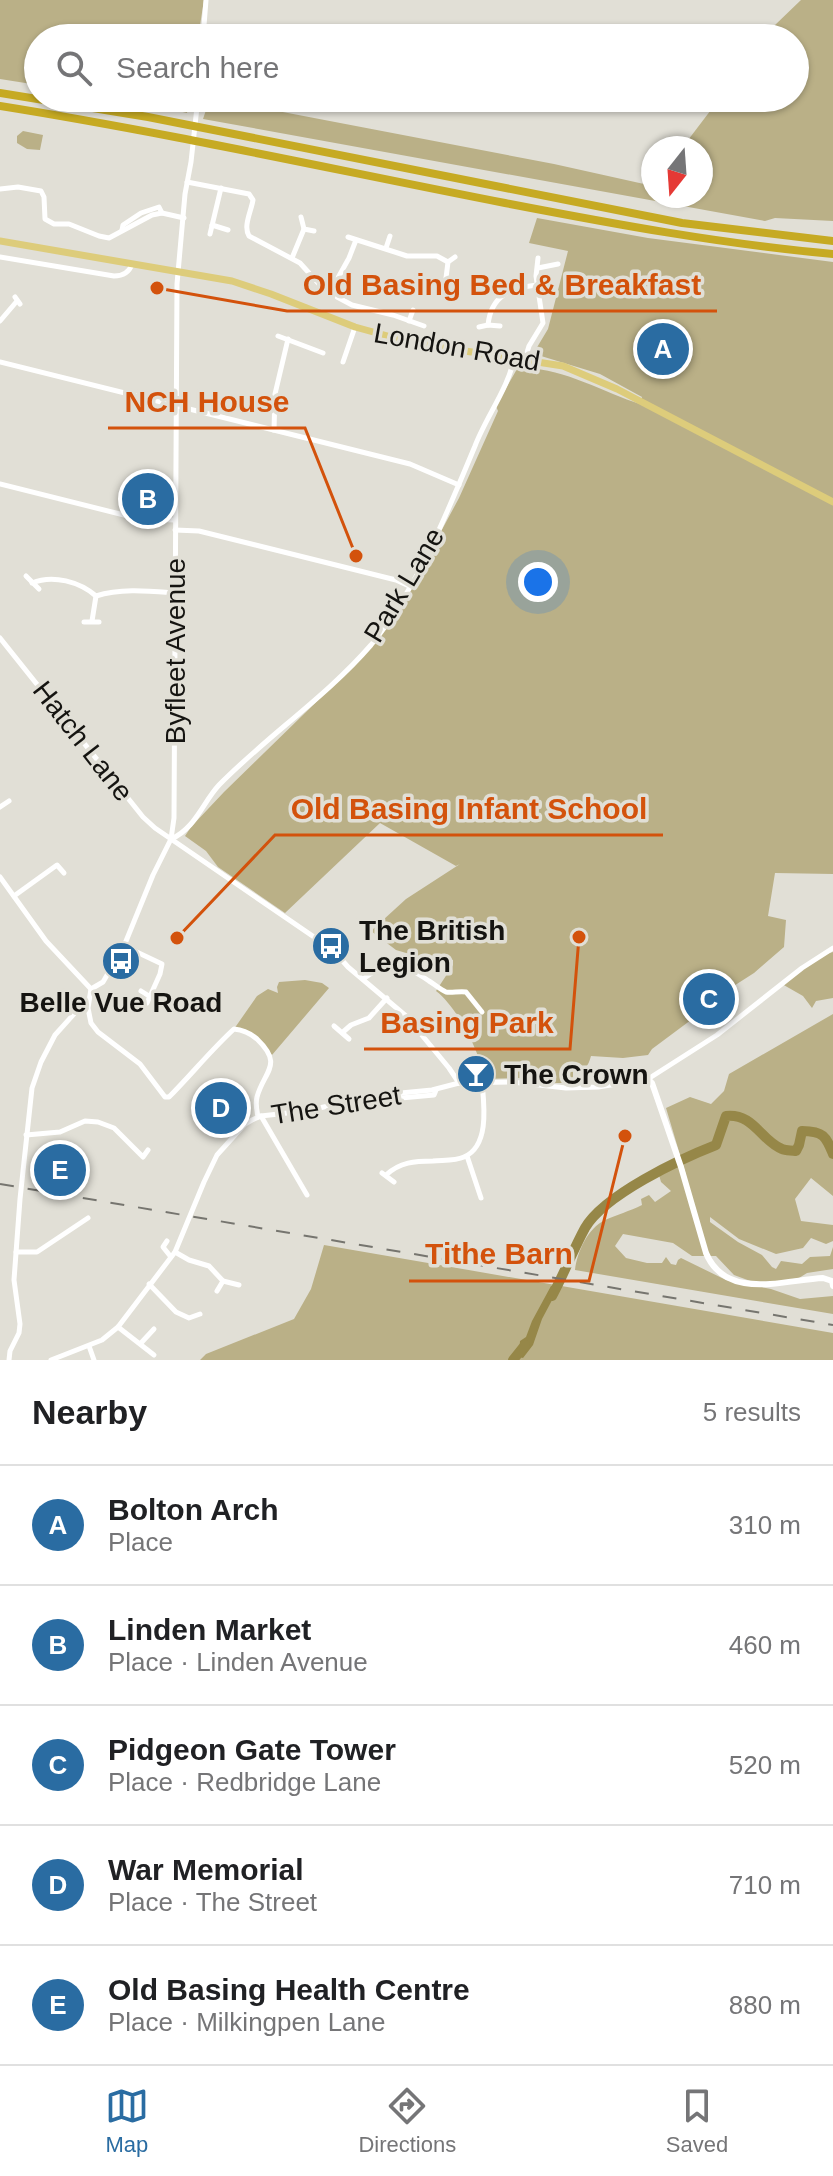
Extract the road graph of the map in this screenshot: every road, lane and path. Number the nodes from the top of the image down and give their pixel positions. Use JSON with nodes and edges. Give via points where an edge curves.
{"nodes":[{"id":1,"x":206,"y":0,"type":"edge"},
{"id":2,"x":204,"y":24,"type":"edge"},
{"id":3,"x":0,"y":93,"type":"edge"},
{"id":4,"x":24,"y":97,"type":"edge"},
{"id":5,"x":0,"y":106,"type":"edge"},
{"id":6,"x":24,"y":110,"type":"edge"},
{"id":7,"x":36,"y":112,"type":"edge"},
{"id":8,"x":117,"y":112,"type":"edge"},
{"id":9,"x":197,"y":112,"type":"edge"},
{"id":10,"x":187,"y":182,"type":"junction"},
{"id":11,"x":221,"y":188,"type":"junction"},
{"id":12,"x":0,"y":189,"type":"edge"},
{"id":13,"x":301,"y":217,"type":"dead end"},
{"id":14,"x":184,"y":218,"type":"junction"},
{"id":15,"x":212,"y":225,"type":"junction"},
{"id":16,"x":304,"y":229,"type":"junction"},
{"id":17,"x":228,"y":230,"type":"dead end"},
{"id":18,"x":314,"y":231,"type":"dead end"},
{"id":19,"x":210,"y":234,"type":"dead end"},
{"id":20,"x":390,"y":236,"type":"dead end"},
{"id":21,"x":348,"y":237,"type":"dead end"},
{"id":22,"x":356,"y":240,"type":"junction"},
{"id":23,"x":0,"y":241,"type":"edge"},
{"id":24,"x":833,"y":241,"type":"edge"},
{"id":25,"x":386,"y":248,"type":"junction"},
{"id":26,"x":833,"y":254,"type":"edge"},
{"id":27,"x":0,"y":257,"type":"edge"},
{"id":28,"x":455,"y":257,"type":"dead end"},
{"id":29,"x":292,"y":258,"type":"junction"},
{"id":30,"x":538,"y":258,"type":"dead end"},
{"id":31,"x":448,"y":262,"type":"junction"},
{"id":32,"x":132,"y":264,"type":"junction"},
{"id":33,"x":558,"y":264,"type":"dead end"},
{"id":34,"x":538,"y":268,"type":"junction"},
{"id":35,"x":178,"y":271,"type":"junction"},
{"id":36,"x":446,"y":278,"type":"dead end"},
{"id":37,"x":334,"y":285,"type":"junction"},
{"id":38,"x":537,"y":285,"type":"junction"},
{"id":39,"x":17,"y":300,"type":"dead end"},
{"id":40,"x":413,"y":310,"type":"dead end"},
{"id":41,"x":0,"y":321,"type":"edge"},
{"id":42,"x":409,"y":321,"type":"junction"},
{"id":43,"x":488,"y":325,"type":"junction"},
{"id":44,"x":424,"y":326,"type":"dead end"},
{"id":45,"x":500,"y":326,"type":"dead end"},
{"id":46,"x":355,"y":327,"type":"junction"},
{"id":47,"x":479,"y":327,"type":"dead end"},
{"id":48,"x":278,"y":336,"type":"dead end"},
{"id":49,"x":288,"y":339,"type":"junction"},
{"id":50,"x":313,"y":349,"type":"junction"},
{"id":51,"x":323,"y":353,"type":"dead end"},
{"id":52,"x":310,"y":357,"type":"dead end"},
{"id":53,"x":514,"y":358,"type":"junction"},
{"id":54,"x":525,"y":359,"type":"junction"},
{"id":55,"x":0,"y":362,"type":"edge"},
{"id":56,"x":344,"y":362,"type":"dead end"},
{"id":57,"x":177,"y":405,"type":"junction"},
{"id":58,"x":274,"y":430,"type":"junction"},
{"id":59,"x":0,"y":484,"type":"edge"},
{"id":60,"x":459,"y":485,"type":"junction"},
{"id":61,"x":833,"y":502,"type":"edge"},
{"id":62,"x":175,"y":520,"type":"junction"},
{"id":63,"x":175,"y":530,"type":"junction"},
{"id":64,"x":26,"y":576,"type":"dead end"},
{"id":65,"x":32,"y":583,"type":"junction"},
{"id":66,"x":409,"y":586,"type":"junction"},
{"id":67,"x":39,"y":589,"type":"dead end"},
{"id":68,"x":175,"y":593,"type":"junction"},
{"id":69,"x":96,"y":596,"type":"junction"},
{"id":70,"x":92,"y":622,"type":"dead end"},
{"id":71,"x":0,"y":638,"type":"edge"},
{"id":72,"x":9,"y":801,"type":"dead end"},
{"id":73,"x":0,"y":807,"type":"edge"},
{"id":74,"x":171,"y":839,"type":"junction"},
{"id":75,"x":64,"y":873,"type":"dead end"},
{"id":76,"x":0,"y":877,"type":"edge"},
{"id":77,"x":14,"y":896,"type":"junction"},
{"id":78,"x":124,"y":946,"type":"junction"},
{"id":79,"x":833,"y":948,"type":"edge"},
{"id":80,"x":363,"y":979,"type":"junction"},
{"id":81,"x":91,"y":989,"type":"junction"},
{"id":82,"x":141,"y":991,"type":"dead end"},
{"id":83,"x":387,"y":998,"type":"junction"},
{"id":84,"x":88,"y":1004,"type":"junction"},
{"id":85,"x":482,"y":1012,"type":"dead end"},
{"id":86,"x":334,"y":1026,"type":"dead end"},
{"id":87,"x":343,"y":1032,"type":"junction"},
{"id":88,"x":349,"y":1039,"type":"dead end"},
{"id":89,"x":648,"y":1079,"type":"junction"},
{"id":90,"x":482,"y":1082,"type":"junction"},
{"id":91,"x":459,"y":1083,"type":"junction"},
{"id":92,"x":260,"y":1117,"type":"junction"},
{"id":93,"x":26,"y":1135,"type":"junction"},
{"id":94,"x":148,"y":1150,"type":"dead end"},
{"id":95,"x":467,"y":1156,"type":"junction"},
{"id":96,"x":394,"y":1182,"type":"dead end"},
{"id":97,"x":307,"y":1195,"type":"dead end"},
{"id":98,"x":481,"y":1198,"type":"dead end"},
{"id":99,"x":88,"y":1218,"type":"dead end"},
{"id":100,"x":167,"y":1241,"type":"dead end"},
{"id":101,"x":16,"y":1252,"type":"junction"},
{"id":102,"x":173,"y":1254,"type":"junction"},
{"id":103,"x":223,"y":1281,"type":"junction"},
{"id":104,"x":833,"y":1282,"type":"edge"},
{"id":105,"x":149,"y":1284,"type":"junction"},
{"id":106,"x":239,"y":1285,"type":"dead end"},
{"id":107,"x":217,"y":1291,"type":"dead end"},
{"id":108,"x":200,"y":1314,"type":"dead end"},
{"id":109,"x":118,"y":1327,"type":"junction"},
{"id":110,"x":154,"y":1329,"type":"dead end"},
{"id":111,"x":141,"y":1343,"type":"junction"},
{"id":112,"x":89,"y":1346,"type":"junction"},
{"id":113,"x":154,"y":1355,"type":"dead end"},
{"id":114,"x":9,"y":1360,"type":"edge"},
{"id":115,"x":51,"y":1360,"type":"edge"},
{"id":116,"x":94,"y":1360,"type":"edge"}],
"edges":[{"from":1,"to":2,"type":"street"},
{"from":3,"to":4,"type":"highway"},
{"from":5,"to":6,"type":"highway"},
{"from":7,"to":26,"type":"highway","via":[[621,225]]},
{"from":8,"to":24,"type":"highway","via":[[641,215]]},
{"from":9,"to":10,"type":"street","name":"Byfleet Avenue"},
{"from":10,"to":11,"type":"street"},
{"from":10,"to":14,"type":"street","name":"Byfleet Avenue"},
{"from":11,"to":15,"type":"street"},
{"from":11,"to":29,"type":"street","via":[[249,194],[253,203],[246,233]]},
{"from":12,"to":14,"type":"street","via":[[41,191],[48,222],[109,238],[143,218],[162,213]]},
{"from":13,"to":16,"type":"street"},
{"from":14,"to":35,"type":"street","name":"Byfleet Avenue"},
{"from":15,"to":17,"type":"street"},
{"from":15,"to":19,"type":"street"},
{"from":16,"to":18,"type":"street"},
{"from":16,"to":29,"type":"street"},
{"from":20,"to":25,"type":"street"},
{"from":21,"to":22,"type":"street"},
{"from":22,"to":25,"type":"street"},
{"from":22,"to":37,"type":"street"},
{"from":23,"to":32,"type":"main road","name":"London Road"},
{"from":25,"to":31,"type":"street"},
{"from":27,"to":32,"type":"street","name":"London Road","via":[[114,276],[128,272]]},
{"from":28,"to":31,"type":"street"},
{"from":29,"to":37,"type":"street","via":[[316,283]]},
{"from":30,"to":34,"type":"street"},
{"from":31,"to":36,"type":"street"},
{"from":32,"to":35,"type":"main road","name":"London Road"},
{"from":33,"to":34,"type":"street"},
{"from":34,"to":38,"type":"street"},
{"from":35,"to":46,"type":"main road","name":"London Road","via":[[242,283]]},
{"from":35,"to":57,"type":"street","name":"Byfleet Avenue"},
{"from":37,"to":42,"type":"street","via":[[342,301]]},
{"from":38,"to":43,"type":"street","via":[[508,290],[492,309]]},
{"from":38,"to":54,"type":"street","via":[[543,323]]},
{"from":39,"to":41,"type":"street"},
{"from":40,"to":42,"type":"street"},
{"from":42,"to":44,"type":"street"},
{"from":43,"to":45,"type":"street"},
{"from":43,"to":47,"type":"street"},
{"from":46,"to":53,"type":"main road","name":"London Road","via":[[415,343]]},
{"from":46,"to":56,"type":"street"},
{"from":48,"to":49,"type":"street"},
{"from":49,"to":50,"type":"street"},
{"from":49,"to":58,"type":"street","via":[[275,394]]},
{"from":50,"to":51,"type":"street"},
{"from":50,"to":52,"type":"street"},
{"from":53,"to":54,"type":"main road","name":"London Road"},
{"from":53,"to":60,"type":"street","name":"Park Lane"},
{"from":54,"to":61,"type":"main road","name":"London Road","via":[[563,366],[604,383]]},
{"from":55,"to":57,"type":"street"},
{"from":57,"to":58,"type":"street"},
{"from":57,"to":62,"type":"street","name":"Byfleet Avenue"},
{"from":58,"to":60,"type":"street","via":[[410,464]]},
{"from":59,"to":62,"type":"street","via":[[140,519]]},
{"from":60,"to":66,"type":"street","name":"Park Lane"},
{"from":62,"to":63,"type":"street","name":"Byfleet Avenue"},
{"from":63,"to":66,"type":"street","via":[[199,531]]},
{"from":63,"to":68,"type":"street","name":"Byfleet Avenue"},
{"from":64,"to":65,"type":"street"},
{"from":65,"to":67,"type":"street"},
{"from":65,"to":69,"type":"street","via":[[65,582]]},
{"from":66,"to":74,"type":"street","name":"Park Lane","via":[[370,646],[217,787],[189,826]]},
{"from":68,"to":69,"type":"street"},
{"from":68,"to":74,"type":"street","name":"Byfleet Avenue"},
{"from":69,"to":70,"type":"street"},
{"from":71,"to":74,"type":"street","name":"Hatch Lane","via":[[133,806]]},
{"from":72,"to":73,"type":"street"},
{"from":74,"to":78,"type":"street"},
{"from":74,"to":80,"type":"street","name":"Hatch Lane","via":[[327,946]]},
{"from":75,"to":77,"type":"street","via":[[57,865]]},
{"from":76,"to":77,"type":"street"},
{"from":77,"to":81,"type":"street","via":[[46,941]]},
{"from":78,"to":81,"type":"street","via":[[103,982]]},
{"from":78,"to":82,"type":"street","via":[[162,964],[148,1000]]},
{"from":79,"to":89,"type":"street"},
{"from":80,"to":83,"type":"street","name":"Hatch Lane"},
{"from":80,"to":85,"type":"street","via":[[382,967],[396,966],[447,992],[466,992]]},
{"from":81,"to":84,"type":"street"},
{"from":83,"to":87,"type":"street","via":[[369,1018]]},
{"from":83,"to":91,"type":"street","name":"Hatch Lane"},
{"from":84,"to":92,"type":"street","via":[[95,1029],[140,1064],[165,1097],[234,1029],[252,1035],[271,1056],[271,1070],[257,1097]]},
{"from":84,"to":93,"type":"street","via":[[55,1035],[41,1062]]},
{"from":86,"to":87,"type":"street"},
{"from":87,"to":88,"type":"street"},
{"from":89,"to":90,"type":"street","name":"The Street","via":[[566,1088]]},
{"from":89,"to":104,"type":"street","via":[[709,1260],[736,1281],[758,1285]]},
{"from":90,"to":91,"type":"street","name":"The Street"},
{"from":90,"to":95,"type":"street","via":[[483,1125]]},
{"from":91,"to":92,"type":"street","name":"The Street"},
{"from":92,"to":97,"type":"street"},
{"from":92,"to":102,"type":"street","name":"The Street","via":[[245,1124],[217,1155]]},
{"from":93,"to":94,"type":"street","via":[[98,1122],[114,1128],[143,1157]]},
{"from":93,"to":101,"type":"street"},
{"from":95,"to":96,"type":"street","via":[[410,1162],[384,1174]]},
{"from":95,"to":98,"type":"street"},
{"from":99,"to":101,"type":"street","via":[[37,1252]]},
{"from":100,"to":102,"type":"street","via":[[163,1247]]},
{"from":101,"to":114,"type":"street","via":[[20,1324]]},
{"from":102,"to":103,"type":"street","via":[[209,1266]]},
{"from":102,"to":105,"type":"street","name":"The Street"},
{"from":103,"to":106,"type":"street"},
{"from":103,"to":107,"type":"street"},
{"from":105,"to":108,"type":"street","via":[[176,1312],[189,1318]]},
{"from":105,"to":109,"type":"street","name":"The Street"},
{"from":109,"to":111,"type":"street"},
{"from":109,"to":112,"type":"street","name":"The Street"},
{"from":110,"to":111,"type":"street"},
{"from":111,"to":113,"type":"street"},
{"from":112,"to":115,"type":"street","name":"The Street"},
{"from":112,"to":116,"type":"street"}]}
